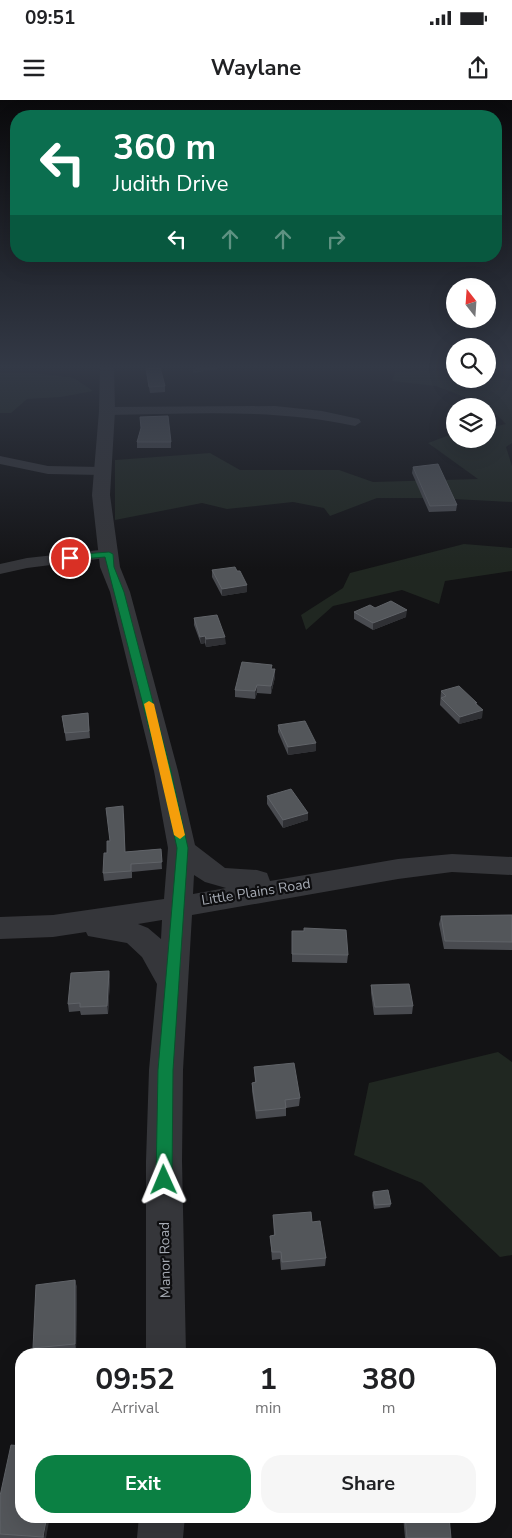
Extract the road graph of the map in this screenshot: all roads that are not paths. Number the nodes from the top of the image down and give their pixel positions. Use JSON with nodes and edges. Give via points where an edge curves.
{"nodes":[{"id":1,"x":104,"y":434,"type":"edge"},
{"id":2,"x":0,"y":460,"type":"edge"},
{"id":3,"x":101,"y":472,"type":"junction"},
{"id":4,"x":109,"y":554,"type":"junction"},
{"id":5,"x":0,"y":569,"type":"edge"},
{"id":6,"x":182,"y":848,"type":"junction"},
{"id":7,"x":512,"y":866,"type":"edge"},
{"id":8,"x":345,"y":878,"type":"junction"},
{"id":9,"x":179,"y":905,"type":"junction"},
{"id":10,"x":53,"y":926,"type":"junction"},
{"id":11,"x":0,"y":928,"type":"edge"},
{"id":12,"x":172,"y":985,"type":"junction"},
{"id":13,"x":166,"y":1348,"type":"edge"},
{"id":14,"x":161,"y":1523,"type":"edge"},
{"id":15,"x":160,"y":1538,"type":"edge"}],
"edges":[{"from":1,"to":3,"type":"street","name":"Manor Road"},
{"from":2,"to":3,"type":"street","via":[[48,470]]},
{"from":3,"to":4,"type":"street","name":"Manor Road"},
{"from":4,"to":5,"type":"street"},
{"from":4,"to":6,"type":"street","name":"Manor Road","via":[[166,771]]},
{"from":6,"to":8,"type":"street","via":[[208,873],[220,878],[238,881]]},
{"from":6,"to":9,"type":"street","name":"Manor Road"},
{"from":7,"to":8,"type":"street","name":"Little Plains Road","via":[[452,863]]},
{"from":8,"to":9,"type":"street","name":"Little Plains Road"},
{"from":9,"to":10,"type":"street","name":"Little Plains Road"},
{"from":9,"to":12,"type":"street","name":"Manor Road"},
{"from":10,"to":11,"type":"street","name":"Little Plains Road"},
{"from":10,"to":12,"type":"street","via":[[118,929],[142,937],[152,948]]},
{"from":12,"to":13,"type":"street","name":"Manor Road","via":[[164,1161]]},
{"from":14,"to":15,"type":"street"}]}
